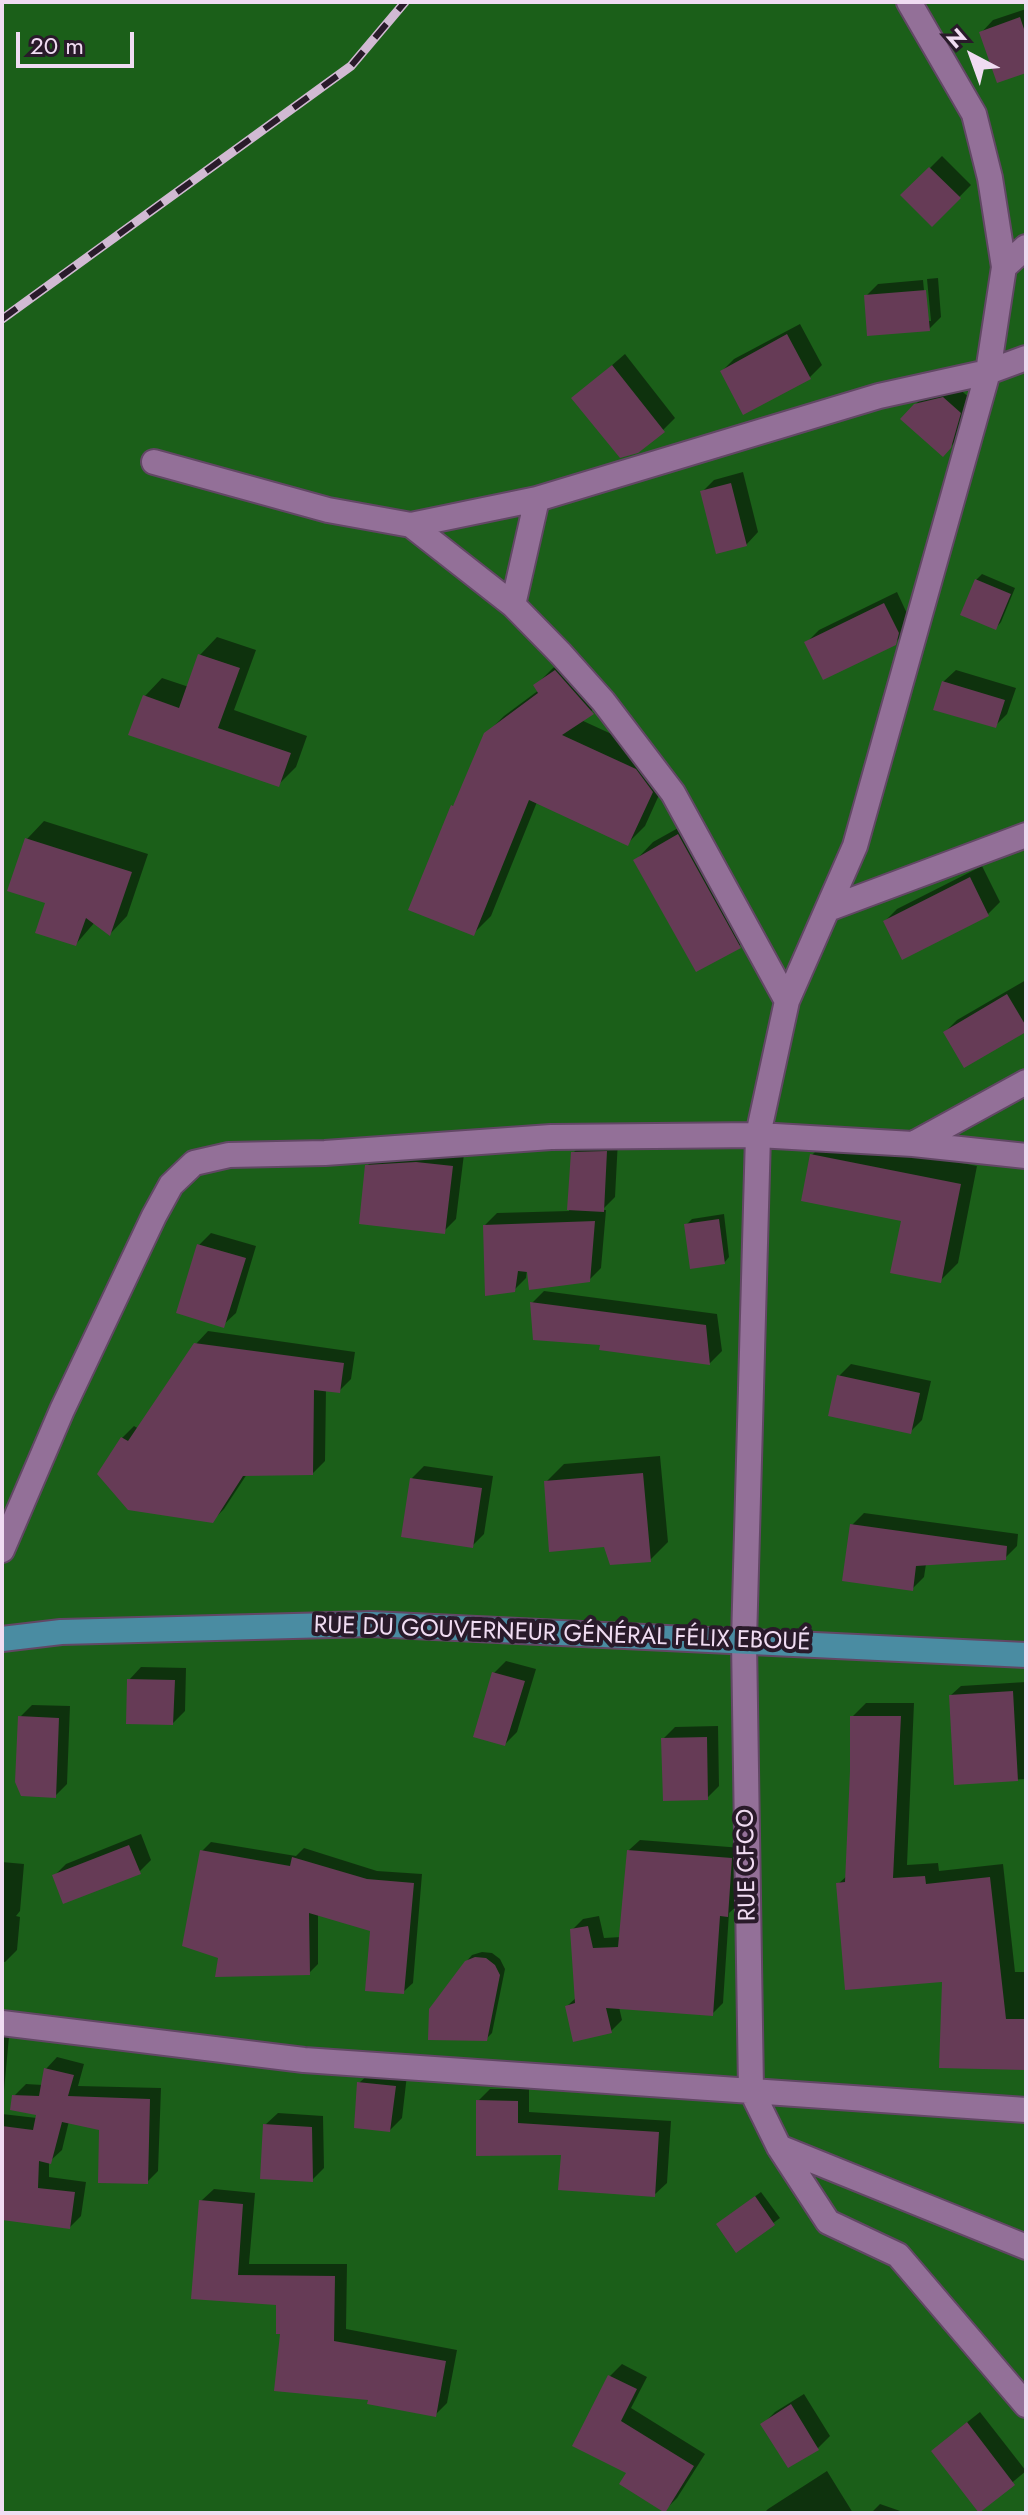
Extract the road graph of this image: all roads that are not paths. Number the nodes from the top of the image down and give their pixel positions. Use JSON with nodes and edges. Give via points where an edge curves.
{"nodes":[{"id":1,"x":909,"y":2,"type":"edge"},
{"id":2,"x":1026,"y":247,"type":"edge"},
{"id":3,"x":1004,"y":267,"type":"junction"},
{"id":4,"x":1026,"y":358,"type":"edge"},
{"id":5,"x":988,"y":372,"type":"junction"},
{"id":6,"x":154,"y":462,"type":"dead end"},
{"id":7,"x":537,"y":499,"type":"junction"},
{"id":8,"x":411,"y":525,"type":"junction"},
{"id":9,"x":513,"y":605,"type":"junction"},
{"id":10,"x":1026,"y":835,"type":"edge"},
{"id":11,"x":828,"y":909,"type":"junction"},
{"id":12,"x":787,"y":1001,"type":"junction"},
{"id":13,"x":1026,"y":1082,"type":"edge"},
{"id":14,"x":758,"y":1135,"type":"junction"},
{"id":15,"x":913,"y":1144,"type":"junction"},
{"id":16,"x":1026,"y":1156,"type":"edge"},
{"id":17,"x":2,"y":1550,"type":"edge"},
{"id":18,"x":2,"y":1639,"type":"edge"},
{"id":19,"x":744,"y":1641,"type":"junction"},
{"id":20,"x":1026,"y":1655,"type":"edge"},
{"id":21,"x":2,"y":2023,"type":"edge"},
{"id":22,"x":751,"y":2090,"type":"junction"},
{"id":23,"x":1026,"y":2110,"type":"edge"},
{"id":24,"x":779,"y":2147,"type":"junction"},
{"id":25,"x":1026,"y":2247,"type":"edge"},
{"id":26,"x":1026,"y":2405,"type":"edge"}],
"edges":[{"from":1,"to":3,"type":"street","name":"RUE CFCO","via":[[974,114]]},
{"from":2,"to":3,"type":"street"},
{"from":3,"to":5,"type":"street","name":"RUE CFCO"},
{"from":4,"to":5,"type":"street"},
{"from":5,"to":7,"type":"street","via":[[879,396]]},
{"from":5,"to":11,"type":"street","name":"RUE CFCO","via":[[855,846]]},
{"from":6,"to":8,"type":"street","via":[[328,510]]},
{"from":7,"to":8,"type":"street"},
{"from":7,"to":9,"type":"street"},
{"from":8,"to":9,"type":"street"},
{"from":9,"to":12,"type":"street","via":[[603,701],[673,793]]},
{"from":10,"to":11,"type":"street"},
{"from":11,"to":12,"type":"street","name":"RUE CFCO"},
{"from":12,"to":14,"type":"street","name":"RUE CFCO"},
{"from":13,"to":15,"type":"street"},
{"from":14,"to":15,"type":"street"},
{"from":14,"to":17,"type":"street","via":[[551,1137],[229,1155],[194,1163],[171,1185],[154,1216]]},
{"from":14,"to":19,"type":"street","name":"RUE CFCO"},
{"from":15,"to":16,"type":"street"},
{"from":18,"to":19,"type":"main road","name":"RUE DU GOUVERNEUR GÉNÉRAL FÉLIX EBOUÉ","via":[[61,1632],[371,1624]]},
{"from":19,"to":20,"type":"main road","name":"RUE DU GOUVERNEUR GÉNÉRAL FÉLIX EBOUÉ"},
{"from":19,"to":22,"type":"street","name":"RUE CFCO"},
{"from":21,"to":22,"type":"street","via":[[304,2060]]},
{"from":22,"to":23,"type":"street"},
{"from":22,"to":24,"type":"street"},
{"from":24,"to":25,"type":"street"},
{"from":24,"to":26,"type":"street","via":[[828,2222],[898,2255]]}]}
